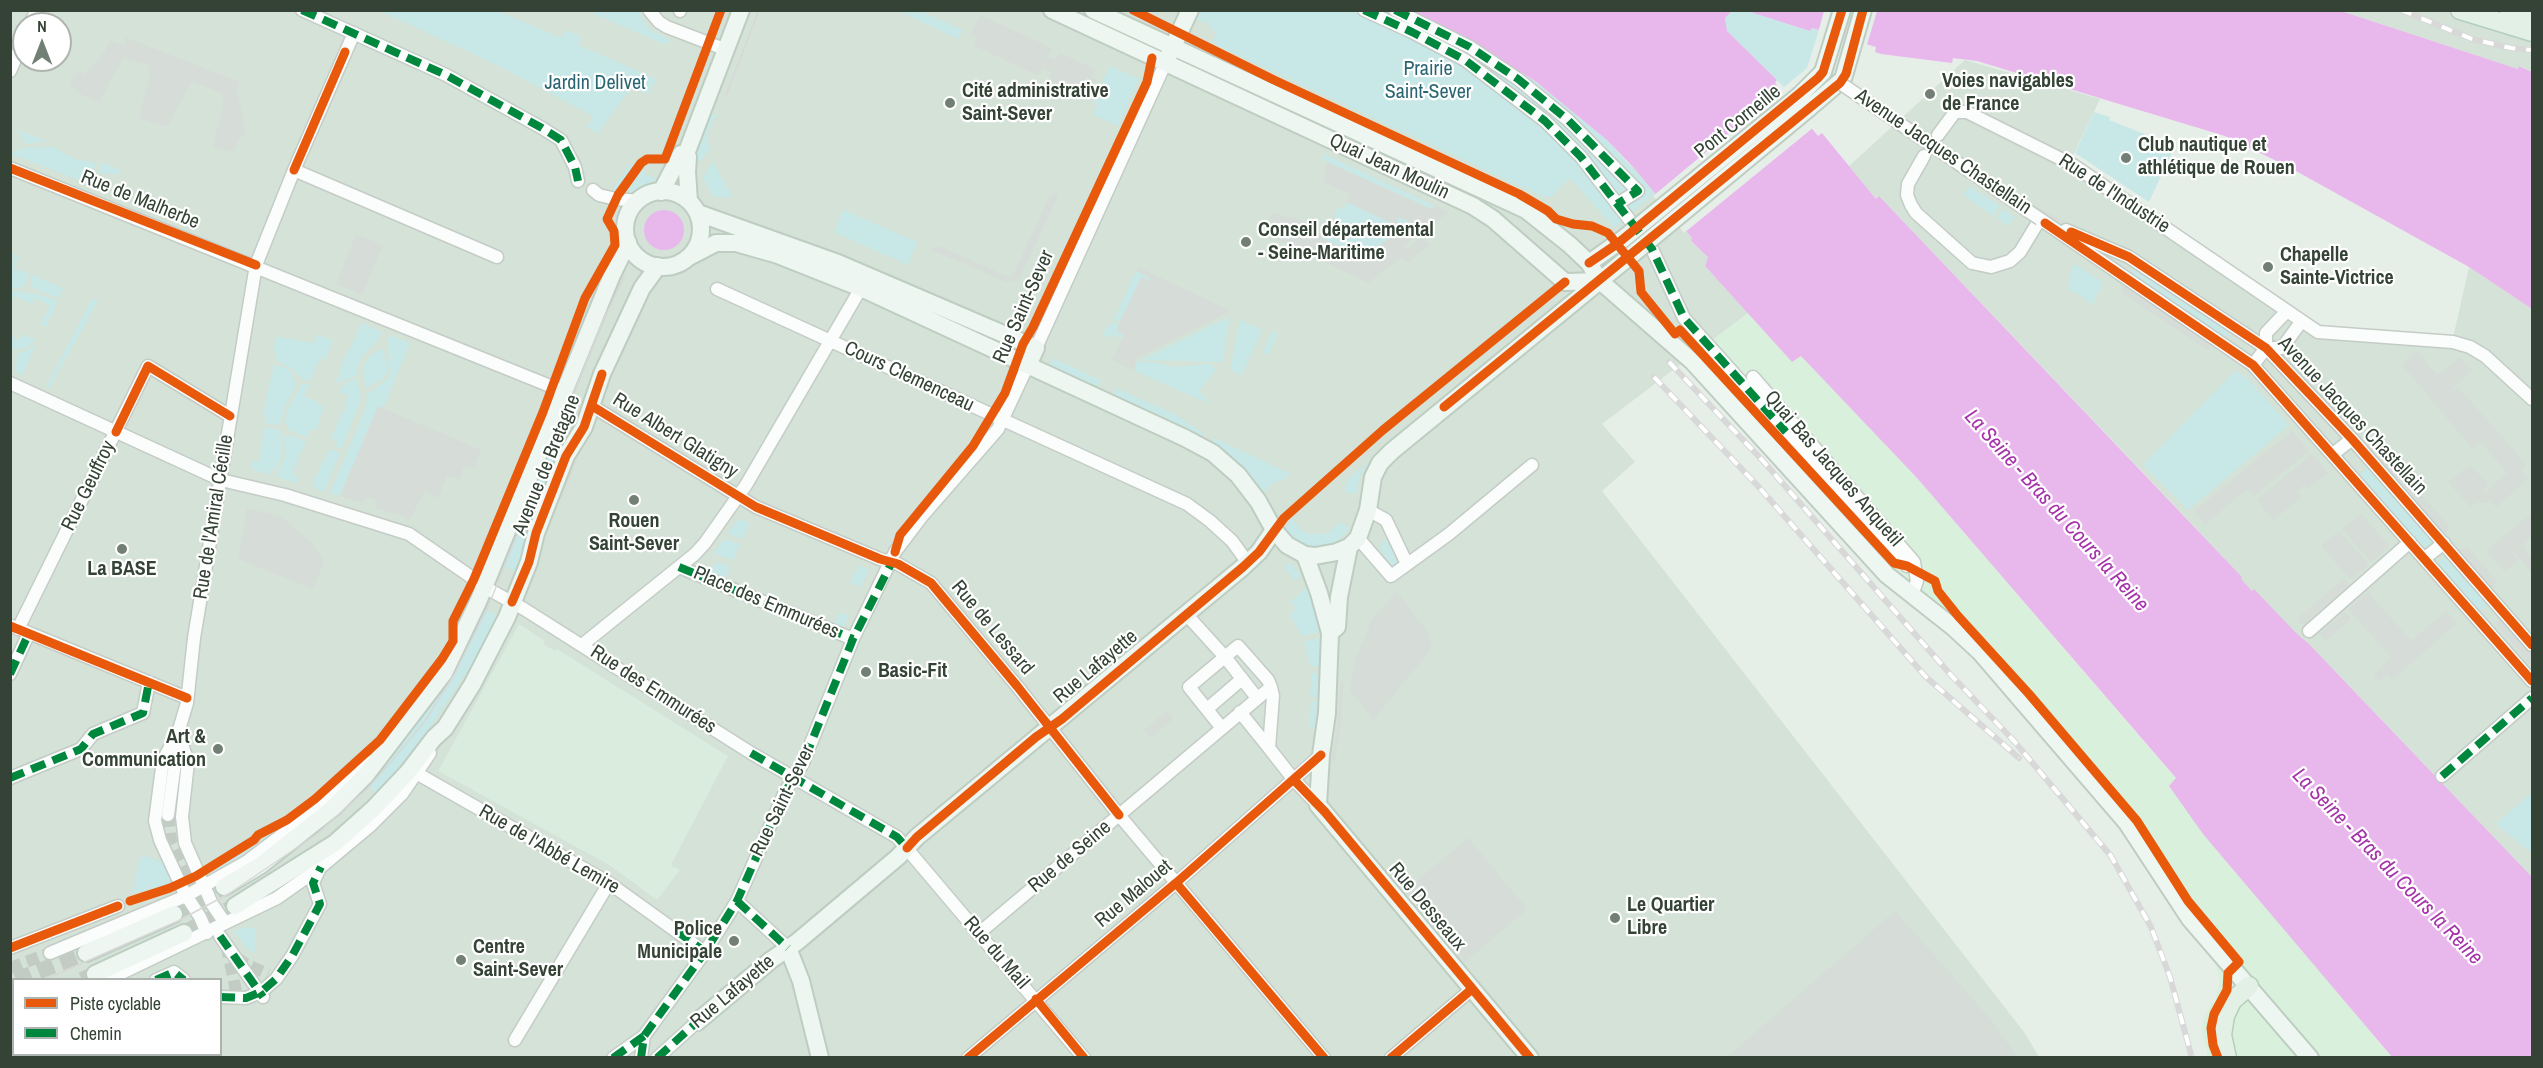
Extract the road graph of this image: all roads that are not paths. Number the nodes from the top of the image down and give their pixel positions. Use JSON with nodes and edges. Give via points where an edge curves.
{"nodes":[{"id":1,"x":302,"y":10,"type":"edge"},
{"id":2,"x":649,"y":10,"type":"edge"},
{"id":3,"x":741,"y":10,"type":"edge"},
{"id":4,"x":1052,"y":10,"type":"edge"},
{"id":5,"x":1093,"y":10,"type":"edge"},
{"id":6,"x":1364,"y":10,"type":"edge"},
{"id":7,"x":1395,"y":10,"type":"edge"},
{"id":8,"x":1842,"y":10,"type":"edge"},
{"id":9,"x":1863,"y":10,"type":"edge"},
{"id":10,"x":2460,"y":10,"type":"edge"},
{"id":11,"x":2509,"y":10,"type":"edge"},
{"id":12,"x":1189,"y":13,"type":"edge"},
{"id":13,"x":2532,"y":21,"type":"edge"},
{"id":14,"x":2532,"y":32,"type":"edge"},
{"id":15,"x":354,"y":33,"type":"junction"},
{"id":16,"x":1172,"y":47,"type":"junction"},
{"id":17,"x":727,"y":50,"type":"junction"},
{"id":18,"x":1165,"y":64,"type":"junction"},
{"id":19,"x":1823,"y":72,"type":"junction"},
{"id":20,"x":1250,"y":83,"type":"junction"},
{"id":21,"x":1840,"y":83,"type":"junction"},
{"id":22,"x":1243,"y":100,"type":"junction"},
{"id":23,"x":1938,"y":135,"type":"dead end"},
{"id":24,"x":686,"y":154,"type":"junction"},
{"id":25,"x":1924,"y":156,"type":"dead end"},
{"id":26,"x":10,"y":168,"type":"edge"},
{"id":27,"x":294,"y":170,"type":"junction"},
{"id":28,"x":578,"y":181,"type":"dead end"},
{"id":29,"x":661,"y":192,"type":"junction"},
{"id":30,"x":596,"y":193,"type":"dead end"},
{"id":31,"x":639,"y":201,"type":"junction"},
{"id":32,"x":1617,"y":204,"type":"junction"},
{"id":33,"x":693,"y":207,"type":"junction"},
{"id":34,"x":1526,"y":210,"type":"junction"},
{"id":35,"x":2043,"y":221,"type":"junction"},
{"id":36,"x":1506,"y":229,"type":"junction"},
{"id":37,"x":628,"y":242,"type":"junction"},
{"id":38,"x":497,"y":257,"type":"dead end"},
{"id":39,"x":688,"y":257,"type":"junction"},
{"id":40,"x":1589,"y":263,"type":"junction"},
{"id":41,"x":256,"y":266,"type":"junction"},
{"id":42,"x":658,"y":267,"type":"junction"},
{"id":43,"x":1600,"y":281,"type":"junction"},
{"id":44,"x":861,"y":288,"type":"junction"},
{"id":45,"x":717,"y":289,"type":"dead end"},
{"id":46,"x":2287,"y":311,"type":"junction"},
{"id":47,"x":2301,"y":322,"type":"junction"},
{"id":48,"x":831,"y":341,"type":"junction"},
{"id":49,"x":1036,"y":348,"type":"junction"},
{"id":50,"x":2266,"y":348,"type":"junction"},
{"id":51,"x":1028,"y":365,"type":"junction"},
{"id":52,"x":2253,"y":365,"type":"junction"},
{"id":53,"x":1753,"y":377,"type":"dead end"},
{"id":54,"x":12,"y":389,"type":"edge"},
{"id":55,"x":565,"y":392,"type":"junction"},
{"id":56,"x":2532,"y":399,"type":"edge"},
{"id":57,"x":592,"y":406,"type":"junction"},
{"id":58,"x":230,"y":416,"type":"junction"},
{"id":59,"x":1002,"y":421,"type":"junction"},
{"id":60,"x":116,"y":432,"type":"junction"},
{"id":61,"x":2352,"y":439,"type":"junction"},
{"id":62,"x":2332,"y":454,"type":"junction"},
{"id":63,"x":1532,"y":465,"type":"dead end"},
{"id":64,"x":221,"y":480,"type":"junction"},
{"id":65,"x":738,"y":497,"type":"junction"},
{"id":66,"x":1369,"y":503,"type":"junction"},
{"id":67,"x":1274,"y":530,"type":"junction"},
{"id":68,"x":2410,"y":542,"type":"junction"},
{"id":69,"x":1353,"y":543,"type":"junction"},
{"id":70,"x":2444,"y":543,"type":"junction"},
{"id":71,"x":1305,"y":555,"type":"junction"},
{"id":72,"x":2425,"y":558,"type":"junction"},
{"id":73,"x":892,"y":562,"type":"junction"},
{"id":74,"x":1248,"y":563,"type":"junction"},
{"id":75,"x":1407,"y":564,"type":"junction"},
{"id":76,"x":1907,"y":566,"type":"dead end"},
{"id":77,"x":680,"y":567,"type":"junction"},
{"id":78,"x":484,"y":586,"type":"junction"},
{"id":79,"x":1912,"y":595,"type":"junction"},
{"id":80,"x":512,"y":602,"type":"junction"},
{"id":81,"x":1186,"y":614,"type":"junction"},
{"id":82,"x":19,"y":629,"type":"edge"},
{"id":83,"x":2309,"y":630,"type":"dead end"},
{"id":84,"x":1330,"y":633,"type":"junction"},
{"id":85,"x":853,"y":639,"type":"junction"},
{"id":86,"x":582,"y":645,"type":"junction"},
{"id":87,"x":2532,"y":645,"type":"edge"},
{"id":88,"x":1224,"y":657,"type":"junction"},
{"id":89,"x":10,"y":674,"type":"edge"},
{"id":90,"x":1242,"y":680,"type":"junction"},
{"id":91,"x":2532,"y":681,"type":"edge"},
{"id":92,"x":149,"y":682,"type":"junction"},
{"id":93,"x":1271,"y":687,"type":"junction"},
{"id":94,"x":187,"y":698,"type":"junction"},
{"id":95,"x":1257,"y":698,"type":"junction"},
{"id":96,"x":2532,"y":698,"type":"edge"},
{"id":97,"x":1207,"y":709,"type":"junction"},
{"id":98,"x":1240,"y":712,"type":"junction"},
{"id":99,"x":1221,"y":727,"type":"junction"},
{"id":100,"x":445,"y":728,"type":"junction"},
{"id":101,"x":1049,"y":728,"type":"junction"},
{"id":102,"x":178,"y":733,"type":"junction"},
{"id":103,"x":1269,"y":748,"type":"junction"},
{"id":104,"x":383,"y":755,"type":"junction"},
{"id":105,"x":1321,"y":755,"type":"junction"},
{"id":106,"x":418,"y":774,"type":"junction"},
{"id":107,"x":2442,"y":776,"type":"dead end"},
{"id":108,"x":10,"y":778,"type":"edge"},
{"id":109,"x":792,"y":779,"type":"junction"},
{"id":110,"x":1294,"y":780,"type":"junction"},
{"id":111,"x":1318,"y":805,"type":"junction"},
{"id":112,"x":168,"y":815,"type":"tunnel mouth"},
{"id":113,"x":1119,"y":816,"type":"junction"},
{"id":114,"x":907,"y":848,"type":"junction"},
{"id":115,"x":321,"y":867,"type":"junction"},
{"id":116,"x":1176,"y":883,"type":"junction"},
{"id":117,"x":609,"y":884,"type":"junction"},
{"id":118,"x":205,"y":886,"type":"junction"},
{"id":119,"x":224,"y":887,"type":"tunnel mouth"},
{"id":120,"x":186,"y":896,"type":"junction"},
{"id":121,"x":737,"y":901,"type":"junction"},
{"id":122,"x":118,"y":906,"type":"dead end"},
{"id":123,"x":235,"y":906,"type":"tunnel mouth"},
{"id":124,"x":174,"y":914,"type":"tunnel mouth"},
{"id":125,"x":225,"y":923,"type":"junction"},
{"id":126,"x":184,"y":933,"type":"tunnel mouth"},
{"id":127,"x":207,"y":933,"type":"junction"},
{"id":128,"x":978,"y":934,"type":"junction"},
{"id":129,"x":220,"y":936,"type":"dead end"},
{"id":130,"x":10,"y":948,"type":"edge"},
{"id":131,"x":788,"y":948,"type":"junction"},
{"id":132,"x":705,"y":952,"type":"junction"},
{"id":133,"x":50,"y":953,"type":"tunnel mouth"},
{"id":134,"x":86,"y":953,"type":"tunnel mouth"},
{"id":135,"x":101,"y":977,"type":"edge"},
{"id":136,"x":160,"y":978,"type":"edge"},
{"id":137,"x":182,"y":978,"type":"edge"},
{"id":138,"x":2249,"y":986,"type":"junction"},
{"id":139,"x":1472,"y":989,"type":"junction"},
{"id":140,"x":262,"y":994,"type":"junction"},
{"id":141,"x":222,"y":997,"type":"edge"},
{"id":142,"x":1036,"y":999,"type":"junction"},
{"id":143,"x":697,"y":1022,"type":"joint"},
{"id":144,"x":644,"y":1036,"type":"junction"},
{"id":145,"x":515,"y":1040,"type":"dead end"},
{"id":146,"x":613,"y":1058,"type":"edge"},
{"id":147,"x":641,"y":1058,"type":"edge"},
{"id":148,"x":657,"y":1058,"type":"edge"},
{"id":149,"x":820,"y":1058,"type":"edge"},
{"id":150,"x":968,"y":1058,"type":"edge"},
{"id":151,"x":1084,"y":1058,"type":"edge"},
{"id":152,"x":1324,"y":1058,"type":"edge"},
{"id":153,"x":1390,"y":1058,"type":"edge"},
{"id":154,"x":1530,"y":1058,"type":"edge"},
{"id":155,"x":2227,"y":1058,"type":"edge"},
{"id":156,"x":2310,"y":1058,"type":"edge"}],
"edges":[{"from":1,"to":15,"type":"street"},
{"from":2,"to":17,"type":"street","via":[[668,27]]},
{"from":3,"to":17,"type":"street"},
{"from":4,"to":18,"type":"street","name":"Quai Jean Moulin"},
{"from":5,"to":16,"type":"street","name":"Quai Jean Moulin"},
{"from":6,"to":32,"type":"street","via":[[1438,45],[1495,81],[1545,121]]},
{"from":7,"to":32,"type":"street","via":[[1470,47],[1518,79],[1568,120],[1638,190]]},
{"from":8,"to":19,"type":"street","name":"Pont Corneille"},
{"from":9,"to":21,"type":"street","name":"Pont Corneille","via":[[1846,74]]},
{"from":10,"to":14,"type":"main road"},
{"from":11,"to":13,"type":"main road"},
{"from":12,"to":16,"type":"street"},
{"from":15,"to":27,"type":"street","name":"Rue de l'Amiral Cécille"},
{"from":15,"to":28,"type":"street","via":[[446,75],[561,140]]},
{"from":16,"to":18,"type":"street"},
{"from":16,"to":20,"type":"street","name":"Quai Jean Moulin"},
{"from":17,"to":24,"type":"street"},
{"from":18,"to":22,"type":"street","name":"Quai Jean Moulin"},
{"from":18,"to":49,"type":"street","name":"Rue Saint-Sever"},
{"from":19,"to":21,"type":"street","name":"Avenue Jacques Chastellain"},
{"from":19,"to":40,"type":"street","name":"Pont Corneille","bridge":true},
{"from":20,"to":22,"type":"street"},
{"from":20,"to":34,"type":"street","name":"Quai Jean Moulin"},
{"from":21,"to":35,"type":"street","name":"Avenue Jacques Chastellain","bridge":true},
{"from":21,"to":43,"type":"street","name":"Pont Corneille","bridge":true},
{"from":22,"to":36,"type":"street","name":"Quai Jean Moulin","via":[[1473,206]]},
{"from":23,"to":46,"type":"street","name":"Rue de l'Industrie","via":[[1954,112],[1967,112],[2073,165]]},
{"from":24,"to":29,"type":"street","via":[[681,154]]},
{"from":24,"to":33,"type":"street"},
{"from":25,"to":35,"type":"street","via":[[1908,184],[1911,205],[1972,263],[1991,267],[2010,261]]},
{"from":26,"to":41,"type":"street","name":"Rue de Malherbe"},
{"from":27,"to":38,"type":"street"},
{"from":27,"to":41,"type":"street","name":"Rue de l'Amiral Cécille"},
{"from":29,"to":31,"type":"street"},
{"from":29,"to":33,"type":"street","via":[[675,193]]},
{"from":30,"to":31,"type":"street"},
{"from":31,"to":37,"type":"street","via":[[627,219]]},
{"from":32,"to":76,"type":"street","via":[[1652,249],[1684,318]]},
{"from":33,"to":39,"type":"street","via":[[701,225],[700,237]]},
{"from":33,"to":49,"type":"street","via":[[838,263]]},
{"from":34,"to":36,"type":"street"},
{"from":34,"to":40,"type":"street","name":"Quai Jean Moulin"},
{"from":35,"to":50,"type":"street","name":"Avenue Jacques Chastellain","via":[[2129,257]]},
{"from":35,"to":52,"type":"street","name":"Avenue Jacques Chastellain"},
{"from":36,"to":43,"type":"street","name":"Quai Jean Moulin","via":[[1565,282]]},
{"from":37,"to":42,"type":"street","via":[[637,256]]},
{"from":37,"to":55,"type":"street","name":"Avenue de Bretagne"},
{"from":39,"to":42,"type":"street","via":[[672,266]]},
{"from":39,"to":44,"type":"street","via":[[716,243],[736,243]]},
{"from":40,"to":43,"type":"street","name":"Quai Jean Moulin"},
{"from":41,"to":55,"type":"street","name":"Rue de Malherbe"},
{"from":41,"to":58,"type":"street","name":"Rue de l'Amiral Cécille"},
{"from":42,"to":57,"type":"street","name":"Avenue de Bretagne","via":[[646,280],[622,326]]},
{"from":43,"to":66,"type":"street","name":"Pont Corneille","via":[[1380,463],[1373,477]]},
{"from":43,"to":79,"type":"street","name":"Quai Bas Jacques Anquetil","via":[[1706,376],[1887,575]]},
{"from":44,"to":48,"type":"street"},
{"from":44,"to":51,"type":"street"},
{"from":45,"to":48,"type":"street","name":"Cours Clemenceau"},
{"from":46,"to":47,"type":"street","name":"Rue de l'Industrie"},
{"from":46,"to":50,"type":"street","via":[[2266,333]]},
{"from":47,"to":50,"type":"street","via":[[2282,348]]},
{"from":47,"to":56,"type":"street","name":"Rue de l'Industrie","via":[[2318,332],[2453,342],[2470,347]]},
{"from":48,"to":59,"type":"street","name":"Cours Clemenceau"},
{"from":48,"to":65,"type":"street"},
{"from":49,"to":51,"type":"street","name":"Rue Saint-Sever"},
{"from":50,"to":52,"type":"street"},
{"from":50,"to":61,"type":"street","name":"Avenue Jacques Chastellain"},
{"from":51,"to":59,"type":"street","name":"Rue Saint-Sever"},
{"from":51,"to":67,"type":"street","via":[[1213,453],[1238,475]]},
{"from":52,"to":62,"type":"street","name":"Avenue Jacques Chastellain"},
{"from":53,"to":79,"type":"street","name":"Quai Bas Jacques Anquetil","via":[[1914,561],[1917,581]]},
{"from":54,"to":60,"type":"street"},
{"from":55,"to":78,"type":"street","name":"Avenue de Bretagne"},
{"from":57,"to":65,"type":"street","name":"Rue Albert Glatigny"},
{"from":57,"to":80,"type":"street","name":"Avenue de Bretagne","via":[[563,465]]},
{"from":58,"to":60,"type":"street","name":"Rue Geuffroy","via":[[148,366]]},
{"from":58,"to":64,"type":"street","name":"Rue de l'Amiral Cécille"},
{"from":59,"to":73,"type":"street","name":"Rue Saint-Sever","via":[[906,537]]},
{"from":59,"to":74,"type":"street","name":"Cours Clemenceau","via":[[1187,504],[1232,541]]},
{"from":60,"to":64,"type":"street"},
{"from":60,"to":82,"type":"street","name":"Rue Geuffroy"},
{"from":61,"to":62,"type":"street"},
{"from":61,"to":70,"type":"street","name":"Avenue Jacques Chastellain"},
{"from":62,"to":68,"type":"street","name":"Avenue Jacques Chastellain"},
{"from":63,"to":75,"type":"street"},
{"from":64,"to":78,"type":"street","via":[[285,495],[409,534]]},
{"from":64,"to":94,"type":"street","name":"Rue de l'Amiral Cécille"},
{"from":65,"to":73,"type":"street"},
{"from":65,"to":77,"type":"street","via":[[705,543]]},
{"from":66,"to":69,"type":"street","name":"Pont Corneille"},
{"from":66,"to":75,"type":"street","via":[[1386,520]]},
{"from":67,"to":71,"type":"street","via":[[1287,545]]},
{"from":67,"to":74,"type":"street","name":"Rue Lafayette"},
{"from":68,"to":72,"type":"street","name":"Avenue Jacques Chastellain"},
{"from":68,"to":83,"type":"street"},
{"from":69,"to":71,"type":"street","via":[[1325,555]]},
{"from":69,"to":75,"type":"street","via":[[1391,576]]},
{"from":69,"to":84,"type":"street","via":[[1337,627]]},
{"from":70,"to":72,"type":"street"},
{"from":70,"to":87,"type":"street","name":"Avenue Jacques Chastellain"},
{"from":71,"to":84,"type":"street"},
{"from":72,"to":91,"type":"street","name":"Avenue Jacques Chastellain"},
{"from":73,"to":85,"type":"street","name":"Rue Saint-Sever"},
{"from":73,"to":101,"type":"street","name":"Rue de Lessard","via":[[931,583]]},
{"from":74,"to":81,"type":"street","name":"Rue Lafayette"},
{"from":77,"to":85,"type":"street","name":"Place des Emmurées"},
{"from":77,"to":86,"type":"street"},
{"from":78,"to":80,"type":"street","name":"Rue des Emmurées"},
{"from":78,"to":104,"type":"street","name":"Avenue de Bretagne","via":[[444,673]]},
{"from":79,"to":138,"type":"street","name":"Quai Bas Jacques Anquetil","via":[[1980,652],[2127,823],[2190,919]]},
{"from":80,"to":86,"type":"street","name":"Rue des Emmurées"},
{"from":80,"to":100,"type":"street","name":"Avenue de Bretagne","via":[[472,685]]},
{"from":81,"to":88,"type":"street"},
{"from":81,"to":101,"type":"street","name":"Rue Lafayette"},
{"from":82,"to":89,"type":"street","name":"Rue Geuffroy"},
{"from":82,"to":92,"type":"street"},
{"from":84,"to":105,"type":"street"},
{"from":85,"to":109,"type":"street","name":"Rue Saint-Sever","via":[[803,763]]},
{"from":86,"to":109,"type":"street","name":"Rue des Emmurées"},
{"from":88,"to":90,"type":"street"},
{"from":88,"to":93,"type":"street","via":[[1238,646]]},
{"from":88,"to":97,"type":"street","via":[[1190,687]]},
{"from":90,"to":95,"type":"street"},
{"from":90,"to":97,"type":"street"},
{"from":92,"to":94,"type":"street"},
{"from":92,"to":108,"type":"street","via":[[143,713],[93,734],[81,749]]},
{"from":93,"to":95,"type":"street","name":"Rue de Seine"},
{"from":93,"to":103,"type":"street"},
{"from":94,"to":102,"type":"street","name":"Rue de l'Amiral Cécille"},
{"from":95,"to":98,"type":"street","name":"Rue de Seine"},
{"from":96,"to":107,"type":"street"},
{"from":97,"to":99,"type":"street"},
{"from":98,"to":99,"type":"street","name":"Rue de Seine"},
{"from":98,"to":103,"type":"street","name":"Rue Desseaux"},
{"from":99,"to":113,"type":"street","name":"Rue de Seine"},
{"from":100,"to":106,"type":"street"},
{"from":100,"to":123,"type":"street","name":"Avenue de Bretagne","via":[[373,809],[334,843]]},
{"from":101,"to":113,"type":"street","name":"Rue de Lessard"},
{"from":101,"to":114,"type":"street","name":"Rue Lafayette"},
{"from":102,"to":112,"type":"street"},
{"from":102,"to":118,"type":"street","via":[[188,762],[182,828]]},
{"from":102,"to":120,"type":"street","name":"Rue de l'Amiral Cécille","via":[[163,760],[155,821]]},
{"from":103,"to":110,"type":"street","name":"Rue Desseaux"},
{"from":104,"to":118,"type":"street","via":[[356,771],[272,844]]},
{"from":104,"to":119,"type":"street","name":"Avenue de Bretagne","via":[[318,821],[261,866]]},
{"from":105,"to":110,"type":"street","name":"Rue Malouet"},
{"from":105,"to":111,"type":"street"},
{"from":106,"to":115,"type":"street","via":[[370,826]]},
{"from":106,"to":117,"type":"street","name":"Rue de l'Abbé Lemire"},
{"from":109,"to":114,"type":"street","name":"Rue du Mail","via":[[897,837]]},
{"from":109,"to":121,"type":"street","name":"Rue Saint-Sever"},
{"from":110,"to":111,"type":"street","name":"Rue Desseaux"},
{"from":110,"to":116,"type":"street","name":"Rue Malouet"},
{"from":111,"to":139,"type":"street","name":"Rue Desseaux"},
{"from":113,"to":116,"type":"street","name":"Rue de Lessard"},
{"from":113,"to":128,"type":"street","name":"Rue de Seine"},
{"from":114,"to":128,"type":"street","name":"Rue du Mail"},
{"from":114,"to":131,"type":"street","name":"Rue Lafayette"},
{"from":115,"to":125,"type":"street","via":[[277,898]]},
{"from":115,"to":140,"type":"street","via":[[312,883],[320,904],[276,979]]},
{"from":116,"to":142,"type":"street","name":"Rue Malouet"},
{"from":116,"to":152,"type":"street","name":"Rue de Lessard"},
{"from":117,"to":132,"type":"street","name":"Rue de l'Abbé Lemire"},
{"from":117,"to":145,"type":"street"},
{"from":118,"to":120,"type":"street"},
{"from":118,"to":125,"type":"street"},
{"from":120,"to":127,"type":"street","name":"Rue de l'Amiral Cécille"},
{"from":120,"to":133,"type":"street"},
{"from":121,"to":131,"type":"street"},
{"from":121,"to":132,"type":"street","name":"Rue Saint-Sever"},
{"from":122,"to":130,"type":"street"},
{"from":124,"to":134,"type":"street"},
{"from":125,"to":127,"type":"street"},
{"from":126,"to":135,"type":"street"},
{"from":127,"to":135,"type":"street"},
{"from":128,"to":142,"type":"street","name":"Rue du Mail"},
{"from":129,"to":140,"type":"street"},
{"from":131,"to":143,"type":"street","name":"Rue Lafayette"},
{"from":131,"to":149,"type":"street","via":[[801,981]]},
{"from":132,"to":144,"type":"street","name":"Rue Saint-Sever"},
{"from":136,"to":137,"type":"street","via":[[174,972]]},
{"from":138,"to":155,"type":"main road","via":[[2232,1001],[2225,1016],[2222,1035]]},
{"from":138,"to":156,"type":"street","name":"Quai Bas Jacques Anquetil"},
{"from":139,"to":153,"type":"street"},
{"from":139,"to":154,"type":"street","name":"Rue Desseaux"},
{"from":140,"to":141,"type":"street"},
{"from":142,"to":150,"type":"street","name":"Rue Malouet"},
{"from":142,"to":151,"type":"street","name":"Rue du Mail"},
{"from":143,"to":148,"type":"street","name":"Rue Lafayette"},
{"from":144,"to":146,"type":"street","name":"Rue Saint-Sever"},
{"from":144,"to":147,"type":"street","name":"Rue Saint-Sever"}]}
